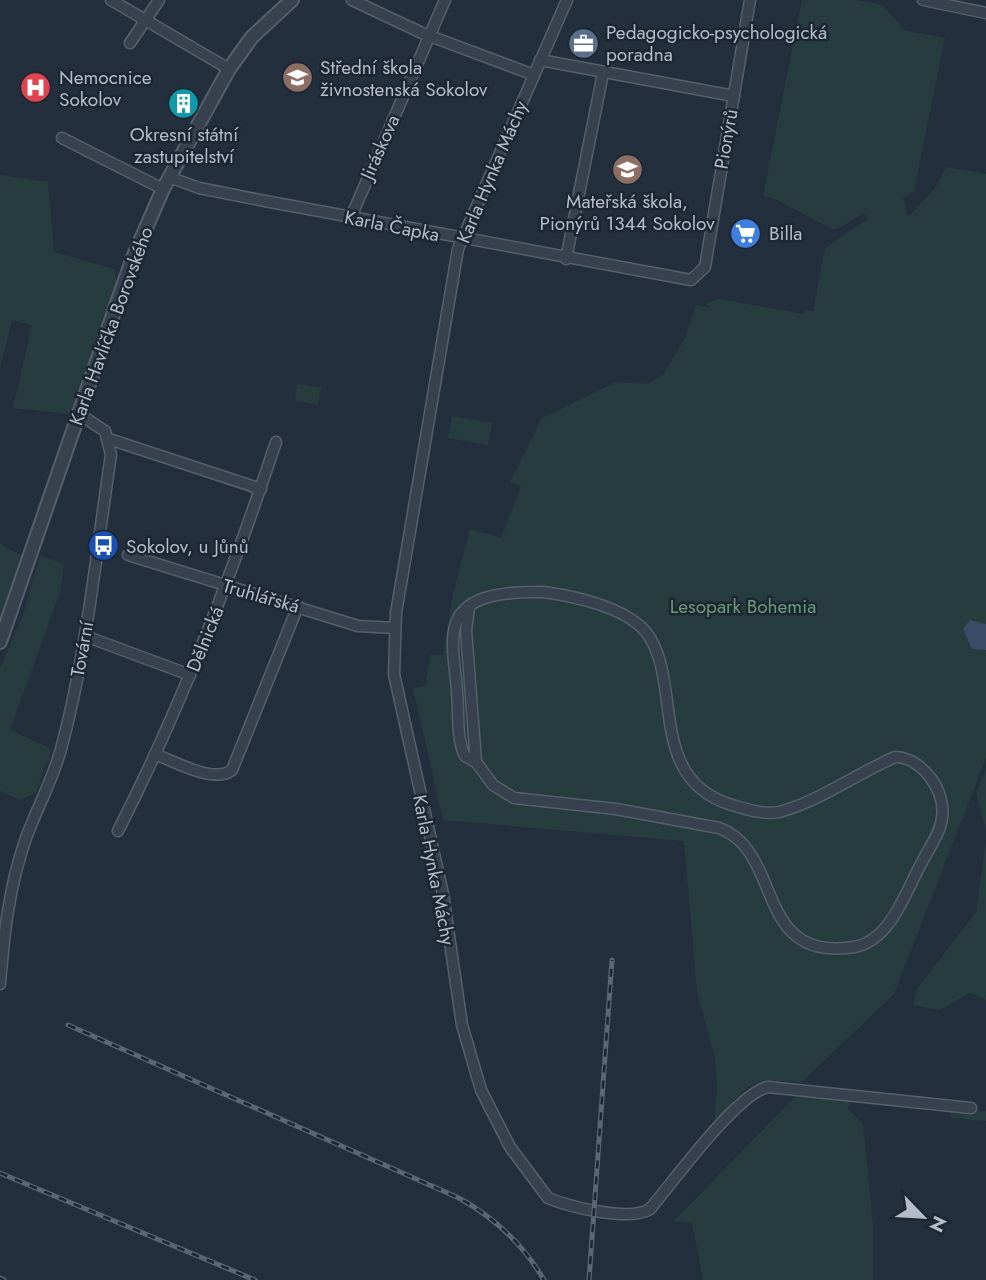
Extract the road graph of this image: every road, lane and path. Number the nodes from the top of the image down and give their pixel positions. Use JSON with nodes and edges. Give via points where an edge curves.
{"nodes":[{"id":1,"x":111,"y":0,"type":"edge"},
{"id":2,"x":159,"y":0,"type":"edge"},
{"id":3,"x":292,"y":0,"type":"edge"},
{"id":4,"x":352,"y":0,"type":"edge"},
{"id":5,"x":445,"y":0,"type":"edge"},
{"id":6,"x":567,"y":0,"type":"edge"},
{"id":7,"x":750,"y":0,"type":"edge"},
{"id":8,"x":923,"y":0,"type":"edge"},
{"id":9,"x":986,"y":13,"type":"edge"},
{"id":10,"x":145,"y":20,"type":"junction"},
{"id":11,"x":429,"y":35,"type":"junction"},
{"id":12,"x":130,"y":43,"type":"dead end"},
{"id":13,"x":540,"y":60,"type":"junction"},
{"id":14,"x":229,"y":69,"type":"junction"},
{"id":15,"x":603,"y":73,"type":"junction"},
{"id":16,"x":534,"y":75,"type":"junction"},
{"id":17,"x":734,"y":96,"type":"junction"},
{"id":18,"x":62,"y":138,"type":"dead end"},
{"id":19,"x":169,"y":177,"type":"junction"},
{"id":20,"x":163,"y":189,"type":"junction"},
{"id":21,"x":351,"y":217,"type":"junction"},
{"id":22,"x":461,"y":240,"type":"junction"},
{"id":23,"x":566,"y":260,"type":"junction"},
{"id":24,"x":698,"y":276,"type":"joint"},
{"id":25,"x":79,"y":414,"type":"junction"},
{"id":26,"x":109,"y":439,"type":"junction"},
{"id":27,"x":276,"y":442,"type":"dead end"},
{"id":28,"x":261,"y":489,"type":"junction"},
{"id":29,"x":128,"y":555,"type":"dead end"},
{"id":30,"x":226,"y":586,"type":"junction"},
{"id":31,"x":298,"y":606,"type":"junction"},
{"id":32,"x":469,"y":608,"type":"joint"},
{"id":33,"x":395,"y":628,"type":"junction"},
{"id":34,"x":85,"y":636,"type":"junction"},
{"id":35,"x":0,"y":642,"type":"edge"},
{"id":36,"x":190,"y":675,"type":"junction"},
{"id":37,"x":156,"y":755,"type":"junction"},
{"id":38,"x":118,"y":831,"type":"dead end"},
{"id":39,"x":11,"y":891,"type":"junction"},
{"id":40,"x":0,"y":902,"type":"edge"},
{"id":41,"x":0,"y":984,"type":"edge"},
{"id":42,"x":971,"y":1108,"type":"dead end"}],
"edges":[{"from":1,"to":10,"type":"street"},
{"from":2,"to":10,"type":"street"},
{"from":3,"to":14,"type":"street","name":"Karla Havlíčka Borovského","via":[[252,37]]},
{"from":4,"to":11,"type":"street"},
{"from":5,"to":11,"type":"street","name":"Jiráskova"},
{"from":6,"to":13,"type":"street","name":"Karla Hynka Máchy"},
{"from":7,"to":17,"type":"street","name":"Pionýrů"},
{"from":8,"to":9,"type":"street"},
{"from":10,"to":12,"type":"street"},
{"from":10,"to":14,"type":"street"},
{"from":11,"to":16,"type":"street"},
{"from":11,"to":21,"type":"street","name":"Jiráskova"},
{"from":13,"to":15,"type":"street"},
{"from":13,"to":16,"type":"street","name":"Karla Hynka Máchy"},
{"from":14,"to":19,"type":"street","name":"Karla Havlíčka Borovského"},
{"from":15,"to":17,"type":"street"},
{"from":15,"to":23,"type":"street"},
{"from":16,"to":22,"type":"street","name":"Karla Hynka Máchy"},
{"from":17,"to":24,"type":"street","name":"Pionýrů","via":[[705,267]]},
{"from":18,"to":20,"type":"street"},
{"from":19,"to":20,"type":"street","name":"Karla Havlíčka Borovského"},
{"from":19,"to":21,"type":"street","name":"Karla Čapka","via":[[199,188]]},
{"from":20,"to":25,"type":"street","name":"Karla Havlíčka Borovského","via":[[132,260]]},
{"from":21,"to":22,"type":"street","name":"Karla Čapka"},
{"from":22,"to":23,"type":"street","name":"Karla Čapka"},
{"from":22,"to":33,"type":"street","name":"Karla Hynka Máchy"},
{"from":23,"to":24,"type":"street","name":"Karla Čapka","via":[[683,280]]},
{"from":25,"to":26,"type":"street","via":[[95,422]]},
{"from":25,"to":35,"type":"street","name":"Karla Havlíčka Borovského"},
{"from":26,"to":28,"type":"street"},
{"from":26,"to":34,"type":"street","name":"Tovární","via":[[111,455]]},
{"from":27,"to":28,"type":"street","name":"Dělnická"},
{"from":28,"to":30,"type":"street","name":"Dělnická"},
{"from":29,"to":30,"type":"street","name":"Truhlářská"},
{"from":30,"to":31,"type":"street","name":"Truhlářská"},
{"from":30,"to":36,"type":"street","name":"Dělnická"},
{"from":31,"to":33,"type":"street","name":"Truhlářská","via":[[358,626]]},
{"from":31,"to":37,"type":"street","via":[[232,770],[214,775]]},
{"from":32,"to":32,"type":"street","via":[[457,620],[454,636],[461,743],[465,756],[476,762],[493,785],[514,798],[616,809],[735,834],[752,856],[784,925],[808,943],[825,948],[859,946],[872,940],[896,913],[942,821],[941,799],[934,783],[914,762],[895,757],[775,813],[723,802],[706,792],[678,756],[656,648],[631,619],[543,592],[503,593]]},
{"from":33,"to":42,"type":"street","name":"Karla Hynka Máchy","via":[[394,674],[443,894],[463,1025],[481,1090],[510,1147],[548,1198],[618,1215],[642,1215],[757,1089]]},
{"from":34,"to":36,"type":"street"},
{"from":34,"to":39,"type":"street","name":"Tovární","via":[[60,751],[25,839]]},
{"from":36,"to":37,"type":"street","name":"Dělnická"},
{"from":37,"to":38,"type":"street","name":"Dělnická"},
{"from":39,"to":40,"type":"street","name":"Tovární"},
{"from":39,"to":41,"type":"street","name":"Tovární"}]}
